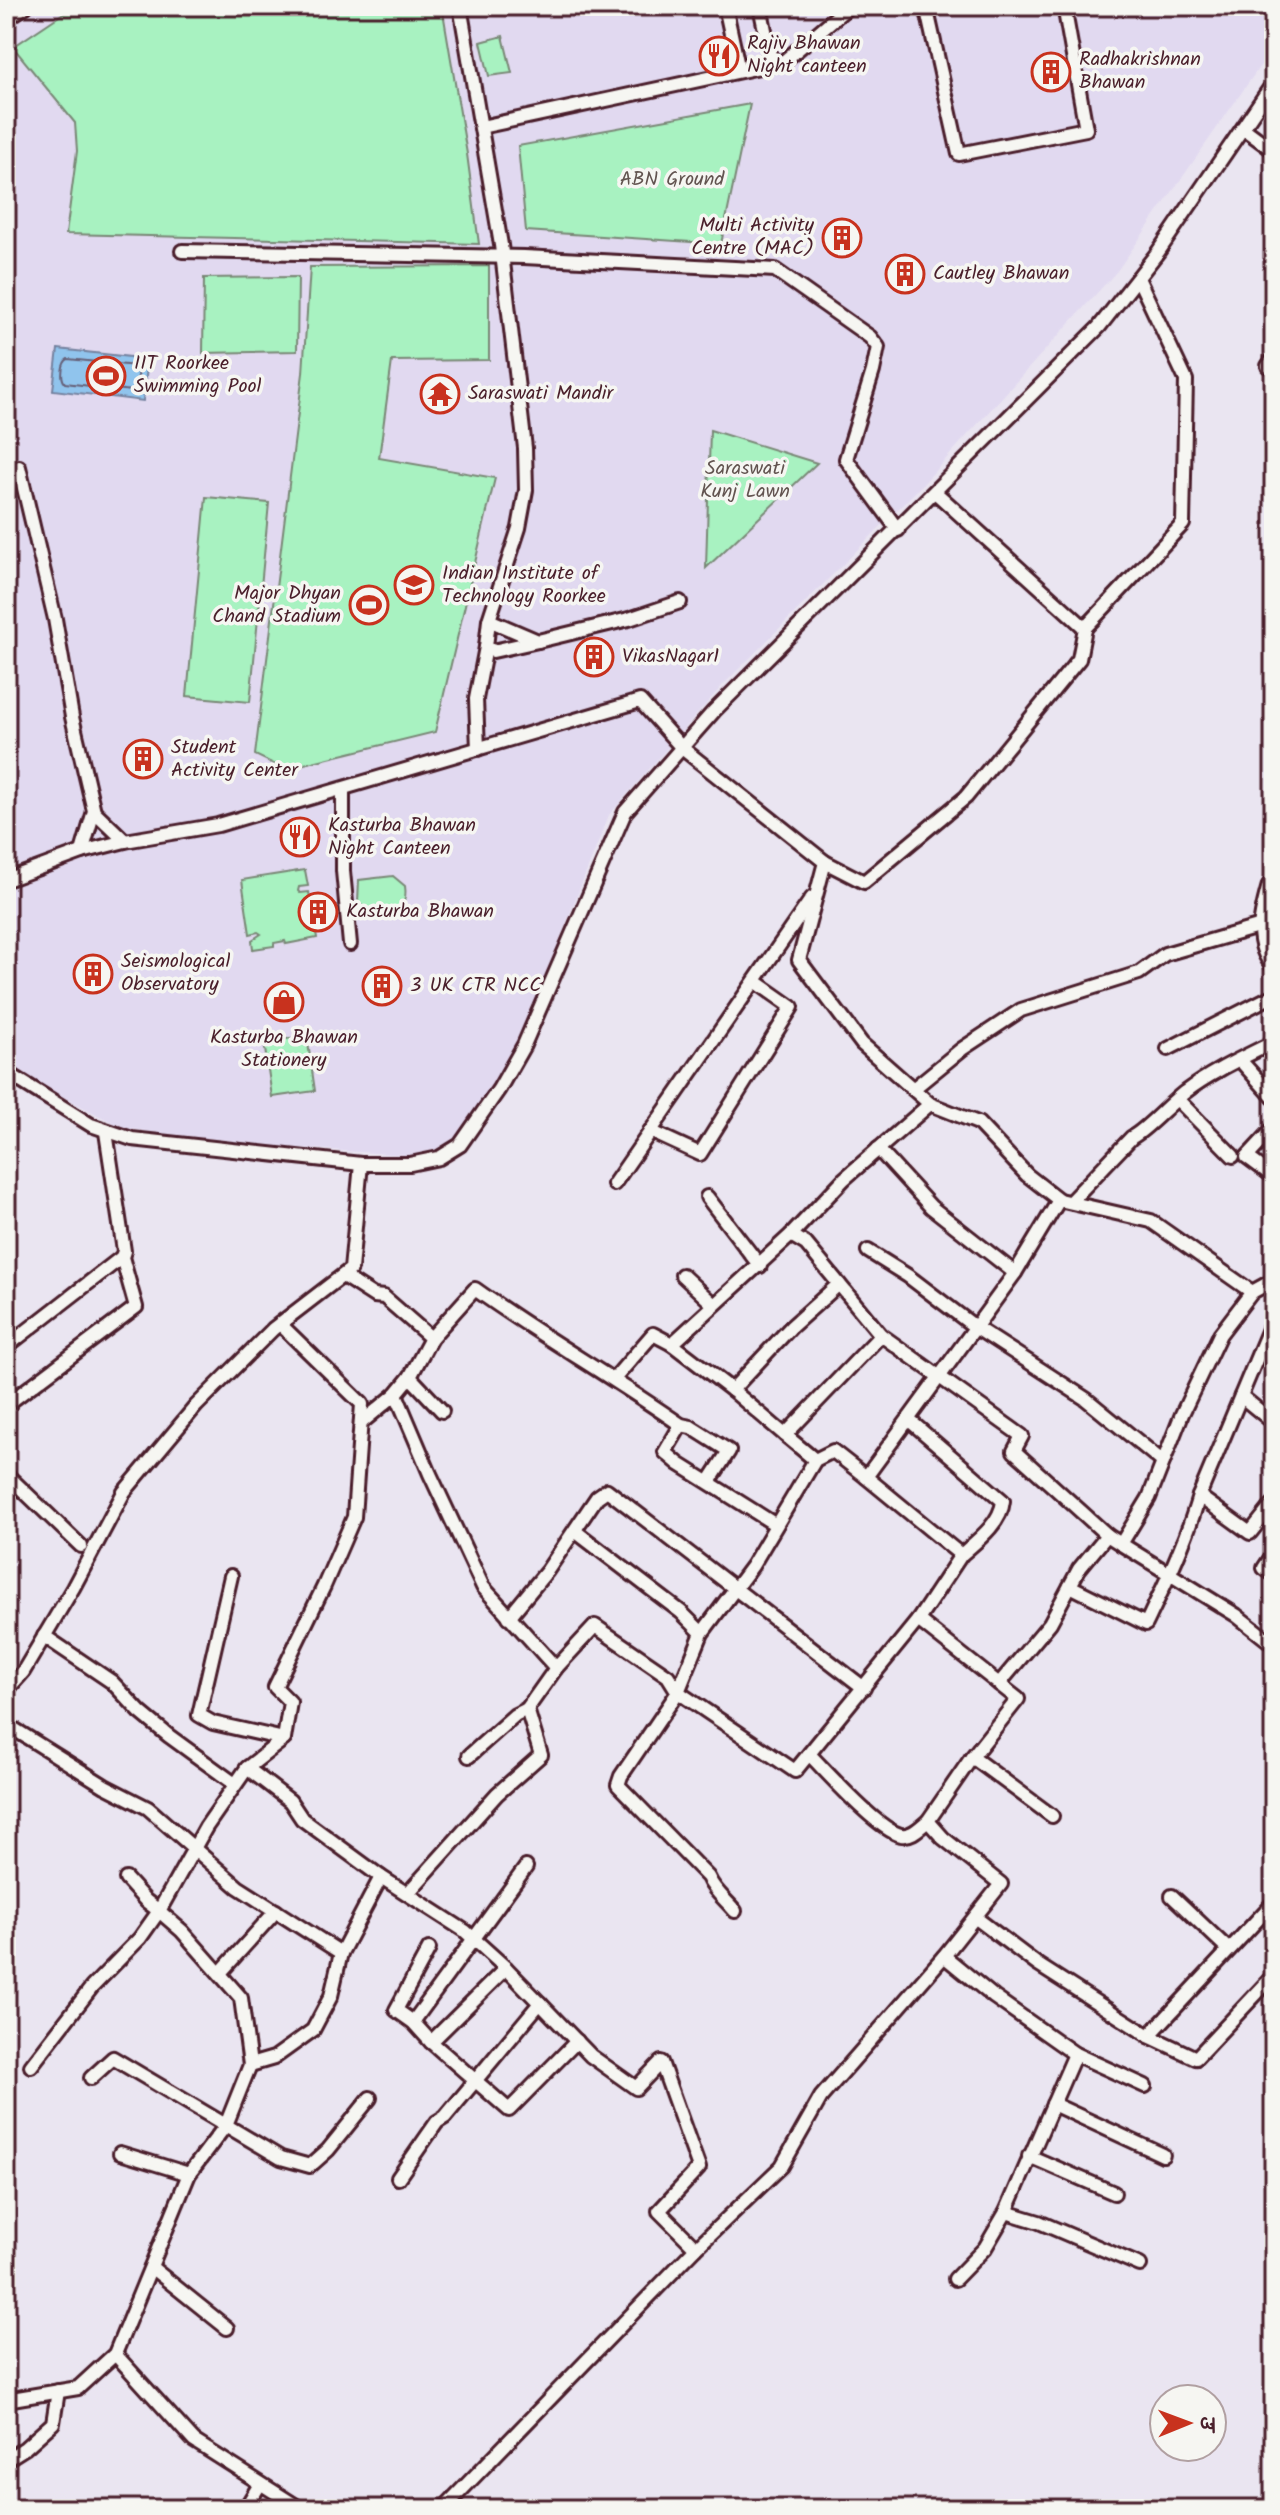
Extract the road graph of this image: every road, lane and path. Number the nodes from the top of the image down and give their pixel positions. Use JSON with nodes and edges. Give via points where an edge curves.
{"nodes":[{"id":1,"x":26,"y":6,"type":"edge"},
{"id":2,"x":460,"y":6,"type":"edge"},
{"id":3,"x":725,"y":6,"type":"edge"},
{"id":4,"x":760,"y":6,"type":"edge"},
{"id":5,"x":849,"y":6,"type":"edge"},
{"id":6,"x":926,"y":6,"type":"edge"},
{"id":7,"x":1064,"y":6,"type":"edge"},
{"id":8,"x":6,"y":19,"type":"edge"},
{"id":9,"x":772,"y":64,"type":"junction"},
{"id":10,"x":739,"y":71,"type":"junction"},
{"id":11,"x":1274,"y":82,"type":"edge"},
{"id":12,"x":481,"y":127,"type":"junction"},
{"id":13,"x":1243,"y":128,"type":"junction"},
{"id":14,"x":1274,"y":151,"type":"edge"},
{"id":15,"x":182,"y":251,"type":"dead end"},
{"id":16,"x":503,"y":258,"type":"junction"},
{"id":17,"x":1138,"y":278,"type":"junction"},
{"id":18,"x":19,"y":467,"type":"dead end"},
{"id":19,"x":935,"y":492,"type":"junction"},
{"id":20,"x":898,"y":530,"type":"junction"},
{"id":21,"x":680,"y":602,"type":"dead end"},
{"id":22,"x":489,"y":620,"type":"junction"},
{"id":23,"x":1085,"y":628,"type":"junction"},
{"id":24,"x":538,"y":641,"type":"junction"},
{"id":25,"x":486,"y":647,"type":"junction"},
{"id":26,"x":682,"y":748,"type":"junction"},
{"id":27,"x":478,"y":749,"type":"junction"},
{"id":28,"x":343,"y":789,"type":"junction"},
{"id":29,"x":94,"y":811,"type":"junction"},
{"id":30,"x":125,"y":841,"type":"junction"},
{"id":31,"x":82,"y":852,"type":"junction"},
{"id":32,"x":825,"y":862,"type":"junction"},
{"id":33,"x":6,"y":880,"type":"edge"},
{"id":34,"x":1274,"y":888,"type":"edge"},
{"id":35,"x":818,"y":889,"type":"junction"},
{"id":36,"x":1258,"y":927,"type":"junction"},
{"id":37,"x":350,"y":944,"type":"dead end"},
{"id":38,"x":1274,"y":968,"type":"edge"},
{"id":39,"x":755,"y":981,"type":"junction"},
{"id":40,"x":1274,"y":995,"type":"edge"},
{"id":41,"x":1274,"y":1042,"type":"edge"},
{"id":42,"x":1168,"y":1049,"type":"dead end"},
{"id":43,"x":1240,"y":1060,"type":"junction"},
{"id":44,"x":6,"y":1072,"type":"edge"},
{"id":45,"x":913,"y":1089,"type":"junction"},
{"id":46,"x":1274,"y":1098,"type":"edge"},
{"id":47,"x":1177,"y":1099,"type":"junction"},
{"id":48,"x":930,"y":1104,"type":"junction"},
{"id":49,"x":1274,"y":1128,"type":"edge"},
{"id":50,"x":650,"y":1131,"type":"junction"},
{"id":51,"x":106,"y":1132,"type":"junction"},
{"id":52,"x":878,"y":1149,"type":"junction"},
{"id":53,"x":1233,"y":1156,"type":"dead end"},
{"id":54,"x":361,"y":1164,"type":"junction"},
{"id":55,"x":1274,"y":1177,"type":"edge"},
{"id":56,"x":614,"y":1184,"type":"dead end"},
{"id":57,"x":707,"y":1197,"type":"dead end"},
{"id":58,"x":1065,"y":1201,"type":"junction"},
{"id":59,"x":791,"y":1235,"type":"junction"},
{"id":60,"x":868,"y":1251,"type":"dead end"},
{"id":61,"x":122,"y":1257,"type":"junction"},
{"id":62,"x":760,"y":1266,"type":"junction"},
{"id":63,"x":1015,"y":1273,"type":"junction"},
{"id":64,"x":682,"y":1275,"type":"dead end"},
{"id":65,"x":343,"y":1276,"type":"junction"},
{"id":66,"x":1274,"y":1280,"type":"edge"},
{"id":67,"x":839,"y":1284,"type":"junction"},
{"id":68,"x":1252,"y":1292,"type":"junction"},
{"id":69,"x":713,"y":1304,"type":"junction"},
{"id":70,"x":1274,"y":1317,"type":"edge"},
{"id":71,"x":280,"y":1324,"type":"junction"},
{"id":72,"x":975,"y":1327,"type":"junction"},
{"id":73,"x":881,"y":1335,"type":"junction"},
{"id":74,"x":431,"y":1338,"type":"junction"},
{"id":75,"x":672,"y":1344,"type":"junction"},
{"id":76,"x":6,"y":1347,"type":"edge"},
{"id":77,"x":410,"y":1377,"type":"junction"},
{"id":78,"x":939,"y":1378,"type":"junction"},
{"id":79,"x":614,"y":1379,"type":"junction"},
{"id":80,"x":732,"y":1390,"type":"junction"},
{"id":81,"x":396,"y":1394,"type":"junction"},
{"id":82,"x":1241,"y":1396,"type":"junction"},
{"id":83,"x":6,"y":1405,"type":"edge"},
{"id":84,"x":442,"y":1411,"type":"dead end"},
{"id":85,"x":909,"y":1420,"type":"junction"},
{"id":86,"x":361,"y":1423,"type":"junction"},
{"id":87,"x":1274,"y":1423,"type":"edge"},
{"id":88,"x":681,"y":1425,"type":"junction"},
{"id":89,"x":785,"y":1435,"type":"junction"},
{"id":90,"x":815,"y":1460,"type":"junction"},
{"id":91,"x":1163,"y":1462,"type":"junction"},
{"id":92,"x":6,"y":1474,"type":"edge"},
{"id":93,"x":866,"y":1477,"type":"junction"},
{"id":94,"x":709,"y":1482,"type":"junction"},
{"id":95,"x":1199,"y":1496,"type":"junction"},
{"id":96,"x":1274,"y":1503,"type":"edge"},
{"id":97,"x":776,"y":1525,"type":"junction"},
{"id":98,"x":575,"y":1531,"type":"junction"},
{"id":99,"x":1107,"y":1535,"type":"junction"},
{"id":100,"x":1121,"y":1544,"type":"junction"},
{"id":101,"x":81,"y":1546,"type":"dead end"},
{"id":102,"x":1274,"y":1553,"type":"edge"},
{"id":103,"x":961,"y":1555,"type":"junction"},
{"id":104,"x":1171,"y":1574,"type":"junction"},
{"id":105,"x":1274,"y":1575,"type":"edge"},
{"id":106,"x":231,"y":1576,"type":"dead end"},
{"id":107,"x":1070,"y":1586,"type":"junction"},
{"id":108,"x":735,"y":1590,"type":"junction"},
{"id":109,"x":509,"y":1617,"type":"junction"},
{"id":110,"x":918,"y":1620,"type":"junction"},
{"id":111,"x":702,"y":1633,"type":"junction"},
{"id":112,"x":44,"y":1636,"type":"junction"},
{"id":113,"x":1274,"y":1645,"type":"edge"},
{"id":114,"x":556,"y":1668,"type":"junction"},
{"id":115,"x":999,"y":1684,"type":"junction"},
{"id":116,"x":864,"y":1688,"type":"junction"},
{"id":117,"x":6,"y":1691,"type":"edge"},
{"id":118,"x":678,"y":1692,"type":"junction"},
{"id":119,"x":527,"y":1709,"type":"junction"},
{"id":120,"x":6,"y":1724,"type":"edge"},
{"id":121,"x":284,"y":1739,"type":"junction"},
{"id":122,"x":809,"y":1754,"type":"junction"},
{"id":123,"x":469,"y":1756,"type":"dead end"},
{"id":124,"x":972,"y":1757,"type":"junction"},
{"id":125,"x":247,"y":1768,"type":"junction"},
{"id":126,"x":235,"y":1784,"type":"junction"},
{"id":127,"x":1052,"y":1816,"type":"dead end"},
{"id":128,"x":928,"y":1821,"type":"junction"},
{"id":129,"x":194,"y":1848,"type":"junction"},
{"id":130,"x":526,"y":1867,"type":"dead end"},
{"id":131,"x":381,"y":1877,"type":"junction"},
{"id":132,"x":126,"y":1879,"type":"dead end"},
{"id":133,"x":408,"y":1893,"type":"junction"},
{"id":134,"x":1172,"y":1896,"type":"dead end"},
{"id":135,"x":1274,"y":1902,"type":"edge"},
{"id":136,"x":159,"y":1911,"type":"junction"},
{"id":137,"x":276,"y":1911,"type":"junction"},
{"id":138,"x":735,"y":1911,"type":"dead end"},
{"id":139,"x":976,"y":1918,"type":"junction"},
{"id":140,"x":474,"y":1939,"type":"junction"},
{"id":141,"x":429,"y":1949,"type":"dead end"},
{"id":142,"x":1228,"y":1949,"type":"junction"},
{"id":143,"x":341,"y":1953,"type":"junction"},
{"id":144,"x":944,"y":1956,"type":"junction"},
{"id":145,"x":506,"y":1968,"type":"junction"},
{"id":146,"x":220,"y":1973,"type":"junction"},
{"id":147,"x":1274,"y":1975,"type":"edge"},
{"id":148,"x":540,"y":2003,"type":"junction"},
{"id":149,"x":413,"y":2022,"type":"junction"},
{"id":150,"x":1149,"y":2036,"type":"junction"},
{"id":151,"x":577,"y":2041,"type":"junction"},
{"id":152,"x":431,"y":2042,"type":"junction"},
{"id":153,"x":1075,"y":2054,"type":"junction"},
{"id":154,"x":250,"y":2065,"type":"junction"},
{"id":155,"x":31,"y":2066,"type":"dead end"},
{"id":156,"x":91,"y":2078,"type":"dead end"},
{"id":157,"x":475,"y":2081,"type":"junction"},
{"id":158,"x":1145,"y":2086,"type":"dead end"},
{"id":159,"x":370,"y":2098,"type":"dead end"},
{"id":160,"x":1053,"y":2104,"type":"junction"},
{"id":161,"x":226,"y":2125,"type":"junction"},
{"id":162,"x":120,"y":2153,"type":"dead end"},
{"id":163,"x":1163,"y":2155,"type":"dead end"},
{"id":164,"x":1029,"y":2156,"type":"junction"},
{"id":165,"x":189,"y":2174,"type":"junction"},
{"id":166,"x":398,"y":2178,"type":"dead end"},
{"id":167,"x":1114,"y":2193,"type":"dead end"},
{"id":168,"x":1006,"y":2212,"type":"junction"},
{"id":169,"x":696,"y":2248,"type":"junction"},
{"id":170,"x":1140,"y":2265,"type":"dead end"},
{"id":171,"x":151,"y":2267,"type":"junction"},
{"id":172,"x":955,"y":2279,"type":"dead end"},
{"id":173,"x":227,"y":2328,"type":"dead end"},
{"id":174,"x":115,"y":2354,"type":"junction"},
{"id":175,"x":58,"y":2391,"type":"junction"},
{"id":176,"x":6,"y":2400,"type":"edge"},
{"id":177,"x":6,"y":2460,"type":"edge"},
{"id":178,"x":260,"y":2484,"type":"junction"},
{"id":179,"x":245,"y":2509,"type":"edge"},
{"id":180,"x":301,"y":2509,"type":"edge"},
{"id":181,"x":443,"y":2509,"type":"edge"}],
"edges":[{"from":1,"to":8,"type":"street"},
{"from":2,"to":12,"type":"street"},
{"from":3,"to":10,"type":"street"},
{"from":4,"to":9,"type":"street"},
{"from":5,"to":9,"type":"street","via":[[783,62]]},
{"from":6,"to":7,"type":"street","via":[[959,154],[1086,129]]},
{"from":9,"to":10,"type":"street"},
{"from":10,"to":12,"type":"street"},
{"from":11,"to":13,"type":"street"},
{"from":12,"to":16,"type":"street"},
{"from":13,"to":14,"type":"street"},
{"from":13,"to":17,"type":"street"},
{"from":15,"to":16,"type":"street"},
{"from":16,"to":20,"type":"street","via":[[775,270],[878,347],[846,459]]},
{"from":16,"to":22,"type":"street","via":[[526,490],[516,541]]},
{"from":17,"to":19,"type":"street","via":[[1099,327]]},
{"from":17,"to":23,"type":"street","via":[[1186,380],[1183,524]]},
{"from":18,"to":29,"type":"street"},
{"from":19,"to":20,"type":"street"},
{"from":19,"to":23,"type":"street"},
{"from":20,"to":26,"type":"street"},
{"from":21,"to":24,"type":"street"},
{"from":22,"to":24,"type":"street"},
{"from":22,"to":25,"type":"street"},
{"from":23,"to":32,"type":"street","via":[[1079,659],[966,797],[864,882]]},
{"from":24,"to":25,"type":"street","via":[[493,651]]},
{"from":25,"to":27,"type":"street","via":[[476,699]]},
{"from":26,"to":27,"type":"street","via":[[640,701]]},
{"from":26,"to":32,"type":"street"},
{"from":26,"to":54,"type":"street","via":[[625,812],[524,1045],[460,1145],[439,1158],[410,1164]]},
{"from":27,"to":28,"type":"street"},
{"from":28,"to":30,"type":"street","via":[[218,825]]},
{"from":28,"to":37,"type":"street"},
{"from":29,"to":30,"type":"street"},
{"from":29,"to":31,"type":"street"},
{"from":30,"to":31,"type":"street"},
{"from":31,"to":33,"type":"street"},
{"from":32,"to":35,"type":"street"},
{"from":34,"to":36,"type":"street","via":[[1269,885]]},
{"from":35,"to":39,"type":"street"},
{"from":35,"to":45,"type":"street","via":[[799,960],[862,1044]]},
{"from":36,"to":38,"type":"street"},
{"from":36,"to":45,"type":"street","via":[[1165,954],[1139,973],[1021,1010]]},
{"from":39,"to":50,"type":"street"},
{"from":39,"to":50,"type":"street","via":[[792,1007],[700,1154]]},
{"from":40,"to":42,"type":"street"},
{"from":41,"to":43,"type":"street"},
{"from":43,"to":46,"type":"street"},
{"from":43,"to":47,"type":"street"},
{"from":44,"to":51,"type":"street"},
{"from":45,"to":48,"type":"street"},
{"from":47,"to":53,"type":"street"},
{"from":47,"to":58,"type":"street"},
{"from":48,"to":52,"type":"street"},
{"from":48,"to":58,"type":"street","via":[[978,1123],[1027,1175]]},
{"from":49,"to":55,"type":"street","via":[[1247,1157]]},
{"from":50,"to":56,"type":"street"},
{"from":51,"to":54,"type":"street"},
{"from":51,"to":61,"type":"street"},
{"from":52,"to":59,"type":"street"},
{"from":52,"to":63,"type":"street","via":[[931,1207]]},
{"from":54,"to":65,"type":"street","via":[[351,1269]]},
{"from":57,"to":62,"type":"street"},
{"from":58,"to":63,"type":"street"},
{"from":58,"to":68,"type":"street","via":[[1151,1221]]},
{"from":59,"to":62,"type":"street"},
{"from":59,"to":67,"type":"street","via":[[806,1244]]},
{"from":60,"to":72,"type":"street"},
{"from":61,"to":76,"type":"street"},
{"from":61,"to":83,"type":"street","via":[[136,1307]]},
{"from":62,"to":69,"type":"street"},
{"from":63,"to":72,"type":"street"},
{"from":64,"to":69,"type":"street"},
{"from":65,"to":71,"type":"street"},
{"from":65,"to":74,"type":"street","via":[[384,1297]]},
{"from":66,"to":68,"type":"street"},
{"from":67,"to":73,"type":"street"},
{"from":67,"to":80,"type":"street"},
{"from":68,"to":91,"type":"street","via":[[1220,1334]]},
{"from":69,"to":75,"type":"street"},
{"from":70,"to":82,"type":"street"},
{"from":71,"to":86,"type":"street","via":[[362,1404]]},
{"from":71,"to":112,"type":"street","via":[[196,1406],[124,1492]]},
{"from":72,"to":78,"type":"street"},
{"from":72,"to":91,"type":"street","via":[[1086,1399]]},
{"from":73,"to":78,"type":"street"},
{"from":73,"to":89,"type":"street"},
{"from":74,"to":77,"type":"street"},
{"from":74,"to":79,"type":"street","via":[[475,1289]]},
{"from":75,"to":79,"type":"street","via":[[653,1334]]},
{"from":75,"to":80,"type":"street"},
{"from":77,"to":81,"type":"street"},
{"from":77,"to":84,"type":"street"},
{"from":78,"to":85,"type":"street"},
{"from":78,"to":99,"type":"street","via":[[1022,1436],[1014,1451]]},
{"from":79,"to":88,"type":"street"},
{"from":80,"to":89,"type":"street"},
{"from":81,"to":86,"type":"street"},
{"from":81,"to":109,"type":"street","via":[[483,1587]]},
{"from":82,"to":87,"type":"street"},
{"from":82,"to":95,"type":"street"},
{"from":85,"to":93,"type":"street"},
{"from":85,"to":103,"type":"street","via":[[1003,1501],[982,1537]]},
{"from":86,"to":121,"type":"street","via":[[354,1517],[275,1687],[290,1702]]},
{"from":88,"to":94,"type":"street","via":[[665,1452]]},
{"from":88,"to":94,"type":"street","via":[[729,1451]]},
{"from":89,"to":90,"type":"street"},
{"from":90,"to":93,"type":"street","via":[[833,1451]]},
{"from":90,"to":97,"type":"street"},
{"from":91,"to":100,"type":"street"},
{"from":92,"to":101,"type":"street"},
{"from":93,"to":103,"type":"street"},
{"from":94,"to":97,"type":"street"},
{"from":95,"to":96,"type":"street","via":[[1250,1533]]},
{"from":95,"to":104,"type":"street"},
{"from":97,"to":108,"type":"street"},
{"from":98,"to":108,"type":"street","via":[[607,1490]]},
{"from":98,"to":109,"type":"street"},
{"from":98,"to":111,"type":"street"},
{"from":99,"to":100,"type":"street"},
{"from":99,"to":107,"type":"street"},
{"from":100,"to":104,"type":"street"},
{"from":102,"to":105,"type":"street","via":[[1264,1568]]},
{"from":103,"to":110,"type":"street"},
{"from":104,"to":107,"type":"street","via":[[1146,1624]]},
{"from":104,"to":113,"type":"street"},
{"from":106,"to":121,"type":"street","via":[[199,1715]]},
{"from":107,"to":115,"type":"street","via":[[1050,1623]]},
{"from":108,"to":111,"type":"street"},
{"from":108,"to":116,"type":"street"},
{"from":109,"to":114,"type":"street"},
{"from":110,"to":115,"type":"street"},
{"from":110,"to":116,"type":"street"},
{"from":111,"to":118,"type":"street"},
{"from":112,"to":117,"type":"street"},
{"from":112,"to":126,"type":"street","via":[[112,1682],[140,1712]]},
{"from":114,"to":118,"type":"street","via":[[595,1626],[668,1676]]},
{"from":114,"to":119,"type":"street"},
{"from":115,"to":124,"type":"street","via":[[1018,1699]]},
{"from":116,"to":122,"type":"street"},
{"from":118,"to":122,"type":"street","via":[[795,1771]]},
{"from":118,"to":138,"type":"street","via":[[618,1785]]},
{"from":119,"to":123,"type":"street"},
{"from":119,"to":133,"type":"street","via":[[541,1755],[497,1794]]},
{"from":120,"to":129,"type":"street","via":[[148,1808]]},
{"from":121,"to":125,"type":"street"},
{"from":122,"to":128,"type":"street","via":[[860,1807],[899,1835],[911,1835]]},
{"from":124,"to":127,"type":"street"},
{"from":124,"to":128,"type":"street"},
{"from":125,"to":126,"type":"street"},
{"from":125,"to":131,"type":"street","via":[[290,1801],[302,1819]]},
{"from":126,"to":129,"type":"street"},
{"from":128,"to":139,"type":"street","via":[[1001,1884]]},
{"from":129,"to":136,"type":"street"},
{"from":129,"to":137,"type":"street","via":[[238,1887]]},
{"from":130,"to":140,"type":"street"},
{"from":131,"to":133,"type":"street"},
{"from":131,"to":143,"type":"street"},
{"from":132,"to":136,"type":"street"},
{"from":133,"to":140,"type":"street"},
{"from":134,"to":142,"type":"street"},
{"from":135,"to":142,"type":"street"},
{"from":136,"to":146,"type":"street"},
{"from":136,"to":155,"type":"street"},
{"from":137,"to":143,"type":"street"},
{"from":137,"to":146,"type":"street"},
{"from":139,"to":144,"type":"street"},
{"from":139,"to":150,"type":"street"},
{"from":140,"to":145,"type":"street"},
{"from":140,"to":149,"type":"street"},
{"from":141,"to":149,"type":"street","via":[[396,2010]]},
{"from":142,"to":150,"type":"street"},
{"from":143,"to":154,"type":"street","via":[[331,1996],[313,2030],[274,2058]]},
{"from":144,"to":153,"type":"street"},
{"from":144,"to":169,"type":"street","via":[[821,2097],[782,2166]]},
{"from":145,"to":148,"type":"street"},
{"from":145,"to":152,"type":"street"},
{"from":146,"to":154,"type":"street","via":[[241,1998]]},
{"from":147,"to":150,"type":"street","via":[[1196,2058]]},
{"from":148,"to":151,"type":"street"},
{"from":148,"to":157,"type":"street"},
{"from":149,"to":152,"type":"street"},
{"from":151,"to":157,"type":"street","via":[[509,2110]]},
{"from":151,"to":169,"type":"street","via":[[636,2088],[661,2062],[699,2168],[659,2211]]},
{"from":152,"to":157,"type":"street"},
{"from":153,"to":158,"type":"street"},
{"from":153,"to":160,"type":"street"},
{"from":154,"to":161,"type":"street"},
{"from":156,"to":161,"type":"street","via":[[113,2058]]},
{"from":157,"to":166,"type":"street","via":[[437,2122]]},
{"from":159,"to":161,"type":"street","via":[[310,2166],[281,2158]]},
{"from":160,"to":163,"type":"street"},
{"from":160,"to":164,"type":"street"},
{"from":161,"to":165,"type":"street"},
{"from":162,"to":165,"type":"street"},
{"from":164,"to":167,"type":"street"},
{"from":164,"to":168,"type":"street"},
{"from":165,"to":171,"type":"street"},
{"from":168,"to":170,"type":"street"},
{"from":168,"to":172,"type":"street","via":[[985,2248]]},
{"from":169,"to":181,"type":"street"},
{"from":171,"to":173,"type":"street"},
{"from":171,"to":174,"type":"street"},
{"from":174,"to":175,"type":"street","via":[[78,2388]]},
{"from":174,"to":178,"type":"street","via":[[194,2441]]},
{"from":175,"to":176,"type":"street"},
{"from":175,"to":177,"type":"street","via":[[53,2423]]},
{"from":178,"to":179,"type":"street"},
{"from":178,"to":180,"type":"street"}]}
